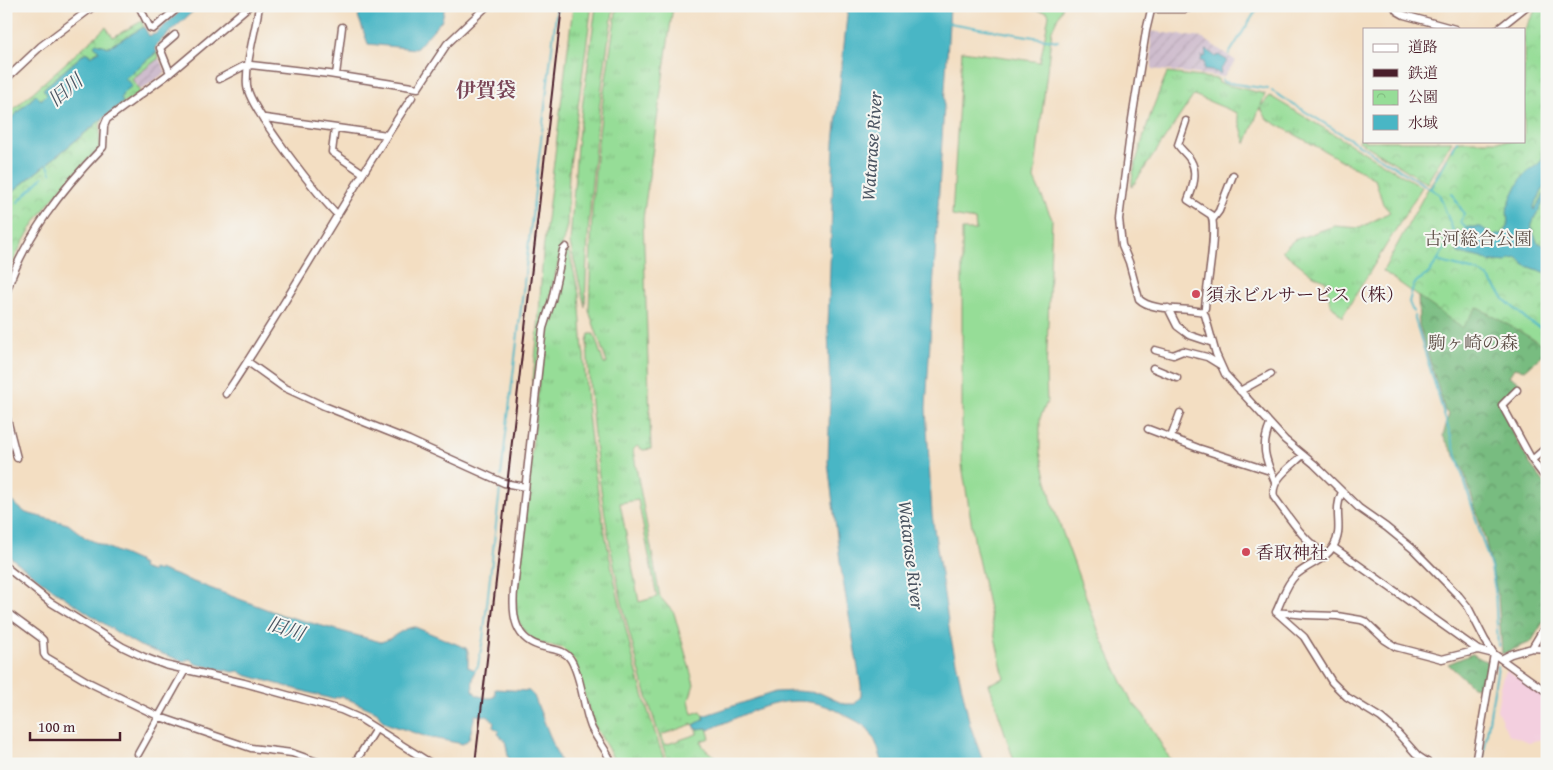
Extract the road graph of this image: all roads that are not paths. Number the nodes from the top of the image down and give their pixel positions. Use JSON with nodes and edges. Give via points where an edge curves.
{"nodes":[{"id":1,"x":94,"y":6,"type":"edge"},
{"id":2,"x":139,"y":6,"type":"edge"},
{"id":3,"x":180,"y":6,"type":"edge"},
{"id":4,"x":249,"y":6,"type":"edge"},
{"id":5,"x":259,"y":6,"type":"edge"},
{"id":6,"x":487,"y":6,"type":"edge"},
{"id":7,"x":1197,"y":6,"type":"edge"},
{"id":8,"x":1394,"y":6,"type":"edge"},
{"id":9,"x":1527,"y":6,"type":"edge"},
{"id":10,"x":1152,"y":8,"type":"edge"},
{"id":11,"x":342,"y":27,"type":"dead end"},
{"id":12,"x":1451,"y":28,"type":"edge"},
{"id":13,"x":1499,"y":28,"type":"edge"},
{"id":14,"x":175,"y":35,"type":"dead end"},
{"id":15,"x":249,"y":64,"type":"junction"},
{"id":16,"x":170,"y":73,"type":"junction"},
{"id":17,"x":336,"y":75,"type":"junction"},
{"id":18,"x":6,"y":79,"type":"edge"},
{"id":19,"x":219,"y":79,"type":"dead end"},
{"id":20,"x":412,"y":97,"type":"dead end"},
{"id":21,"x":263,"y":119,"type":"junction"},
{"id":22,"x":1186,"y":121,"type":"dead end"},
{"id":23,"x":335,"y":128,"type":"junction"},
{"id":24,"x":387,"y":134,"type":"junction"},
{"id":25,"x":363,"y":173,"type":"junction"},
{"id":26,"x":1233,"y":175,"type":"dead end"},
{"id":27,"x":338,"y":215,"type":"junction"},
{"id":28,"x":1213,"y":219,"type":"junction"},
{"id":29,"x":566,"y":246,"type":"dead end"},
{"id":30,"x":6,"y":293,"type":"edge"},
{"id":31,"x":1168,"y":308,"type":"junction"},
{"id":32,"x":1203,"y":312,"type":"junction"},
{"id":33,"x":1213,"y":343,"type":"junction"},
{"id":34,"x":1155,"y":350,"type":"dead end"},
{"id":35,"x":248,"y":362,"type":"junction"},
{"id":36,"x":1220,"y":365,"type":"junction"},
{"id":37,"x":1153,"y":368,"type":"dead end"},
{"id":38,"x":1270,"y":374,"type":"dead end"},
{"id":39,"x":1177,"y":378,"type":"dead end"},
{"id":40,"x":1517,"y":390,"type":"dead end"},
{"id":41,"x":1240,"y":391,"type":"junction"},
{"id":42,"x":226,"y":394,"type":"dead end"},
{"id":43,"x":1180,"y":413,"type":"dead end"},
{"id":44,"x":6,"y":415,"type":"edge"},
{"id":45,"x":1270,"y":425,"type":"junction"},
{"id":46,"x":1148,"y":429,"type":"dead end"},
{"id":47,"x":1171,"y":437,"type":"junction"},
{"id":48,"x":1547,"y":447,"type":"edge"},
{"id":49,"x":1303,"y":455,"type":"junction"},
{"id":50,"x":17,"y":458,"type":"dead end"},
{"id":51,"x":1532,"y":460,"type":"junction"},
{"id":52,"x":1270,"y":471,"type":"junction"},
{"id":53,"x":1547,"y":480,"type":"edge"},
{"id":54,"x":1275,"y":482,"type":"junction"},
{"id":55,"x":525,"y":487,"type":"junction"},
{"id":56,"x":1342,"y":492,"type":"junction"},
{"id":57,"x":1333,"y":547,"type":"junction"},
{"id":58,"x":1326,"y":556,"type":"junction"},
{"id":59,"x":6,"y":566,"type":"edge"},
{"id":60,"x":6,"y":612,"type":"edge"},
{"id":61,"x":1276,"y":612,"type":"junction"},
{"id":62,"x":1547,"y":623,"type":"edge"},
{"id":63,"x":1532,"y":648,"type":"junction"},
{"id":64,"x":1547,"y":649,"type":"edge"},
{"id":65,"x":1478,"y":650,"type":"junction"},
{"id":66,"x":1494,"y":654,"type":"junction"},
{"id":67,"x":1501,"y":659,"type":"junction"},
{"id":68,"x":185,"y":670,"type":"junction"},
{"id":69,"x":1547,"y":692,"type":"edge"},
{"id":70,"x":160,"y":717,"type":"junction"},
{"id":71,"x":376,"y":729,"type":"junction"},
{"id":72,"x":138,"y":754,"type":"dead end"},
{"id":73,"x":323,"y":764,"type":"edge"},
{"id":74,"x":354,"y":764,"type":"edge"},
{"id":75,"x":432,"y":764,"type":"edge"},
{"id":76,"x":612,"y":764,"type":"edge"},
{"id":77,"x":1430,"y":764,"type":"edge"},
{"id":78,"x":1475,"y":764,"type":"edge"}],
"edges":[{"from":1,"to":18,"type":"street","via":[[41,46]]},
{"from":2,"to":3,"type":"street","via":[[153,29]]},
{"from":4,"to":16,"type":"street"},
{"from":5,"to":15,"type":"street"},
{"from":6,"to":17,"type":"street","via":[[447,44],[418,88]]},
{"from":7,"to":10,"type":"street"},
{"from":8,"to":12,"type":"street","via":[[1404,15]]},
{"from":9,"to":13,"type":"street"},
{"from":10,"to":31,"type":"street","via":[[1132,119],[1120,228],[1139,299]]},
{"from":11,"to":17,"type":"street"},
{"from":14,"to":16,"type":"street","via":[[160,48]]},
{"from":15,"to":17,"type":"street"},
{"from":15,"to":19,"type":"street"},
{"from":15,"to":21,"type":"street","via":[[247,88]]},
{"from":16,"to":30,"type":"street","via":[[106,121],[103,148],[53,205],[22,253]]},
{"from":20,"to":24,"type":"street"},
{"from":21,"to":23,"type":"street"},
{"from":21,"to":27,"type":"street"},
{"from":22,"to":28,"type":"street","via":[[1178,145],[1193,164],[1194,183],[1188,200],[1206,210]]},
{"from":23,"to":24,"type":"street"},
{"from":23,"to":25,"type":"street","via":[[332,152]]},
{"from":24,"to":25,"type":"street"},
{"from":25,"to":27,"type":"street"},
{"from":26,"to":28,"type":"street"},
{"from":27,"to":35,"type":"street"},
{"from":28,"to":32,"type":"street","via":[[1214,239]]},
{"from":29,"to":55,"type":"street","via":[[543,328]]},
{"from":31,"to":32,"type":"street"},
{"from":31,"to":33,"type":"street","via":[[1177,326],[1189,335]]},
{"from":32,"to":33,"type":"street"},
{"from":33,"to":36,"type":"street"},
{"from":34,"to":36,"type":"street","via":[[1173,355],[1183,351]]},
{"from":35,"to":42,"type":"street"},
{"from":35,"to":55,"type":"street","via":[[283,387],[324,406],[504,483]]},
{"from":36,"to":41,"type":"street"},
{"from":37,"to":39,"type":"street"},
{"from":38,"to":41,"type":"street"},
{"from":40,"to":51,"type":"street","via":[[1502,405]]},
{"from":41,"to":45,"type":"street"},
{"from":43,"to":47,"type":"street"},
{"from":44,"to":50,"type":"street"},
{"from":45,"to":49,"type":"street"},
{"from":45,"to":52,"type":"street","via":[[1264,450]]},
{"from":46,"to":47,"type":"street"},
{"from":47,"to":52,"type":"street"},
{"from":48,"to":51,"type":"street"},
{"from":49,"to":54,"type":"street"},
{"from":49,"to":56,"type":"street"},
{"from":51,"to":53,"type":"street"},
{"from":52,"to":54,"type":"street"},
{"from":54,"to":58,"type":"street","via":[[1274,497]]},
{"from":55,"to":76,"type":"street","via":[[512,607],[514,620],[529,641],[560,651],[571,661],[592,727]]},
{"from":56,"to":57,"type":"street","via":[[1337,508],[1339,531]]},
{"from":56,"to":66,"type":"street","via":[[1413,550],[1459,596]]},
{"from":57,"to":58,"type":"street"},
{"from":57,"to":65,"type":"street"},
{"from":58,"to":61,"type":"street","via":[[1295,576]]},
{"from":59,"to":68,"type":"street","via":[[50,602],[123,647]]},
{"from":60,"to":70,"type":"street","via":[[40,636],[44,654],[57,664]]},
{"from":61,"to":65,"type":"street","via":[[1361,620],[1396,646],[1442,658]]},
{"from":61,"to":77,"type":"street","via":[[1304,638],[1332,682],[1347,697],[1382,718],[1418,756]]},
{"from":62,"to":63,"type":"street"},
{"from":63,"to":64,"type":"street"},
{"from":63,"to":67,"type":"street"},
{"from":65,"to":66,"type":"street"},
{"from":66,"to":67,"type":"street"},
{"from":66,"to":78,"type":"street"},
{"from":67,"to":69,"type":"street"},
{"from":68,"to":70,"type":"street"},
{"from":68,"to":71,"type":"street","via":[[332,706]]},
{"from":70,"to":72,"type":"street"},
{"from":70,"to":73,"type":"street","via":[[251,748],[292,753]]},
{"from":71,"to":74,"type":"street"},
{"from":71,"to":75,"type":"street"}]}
